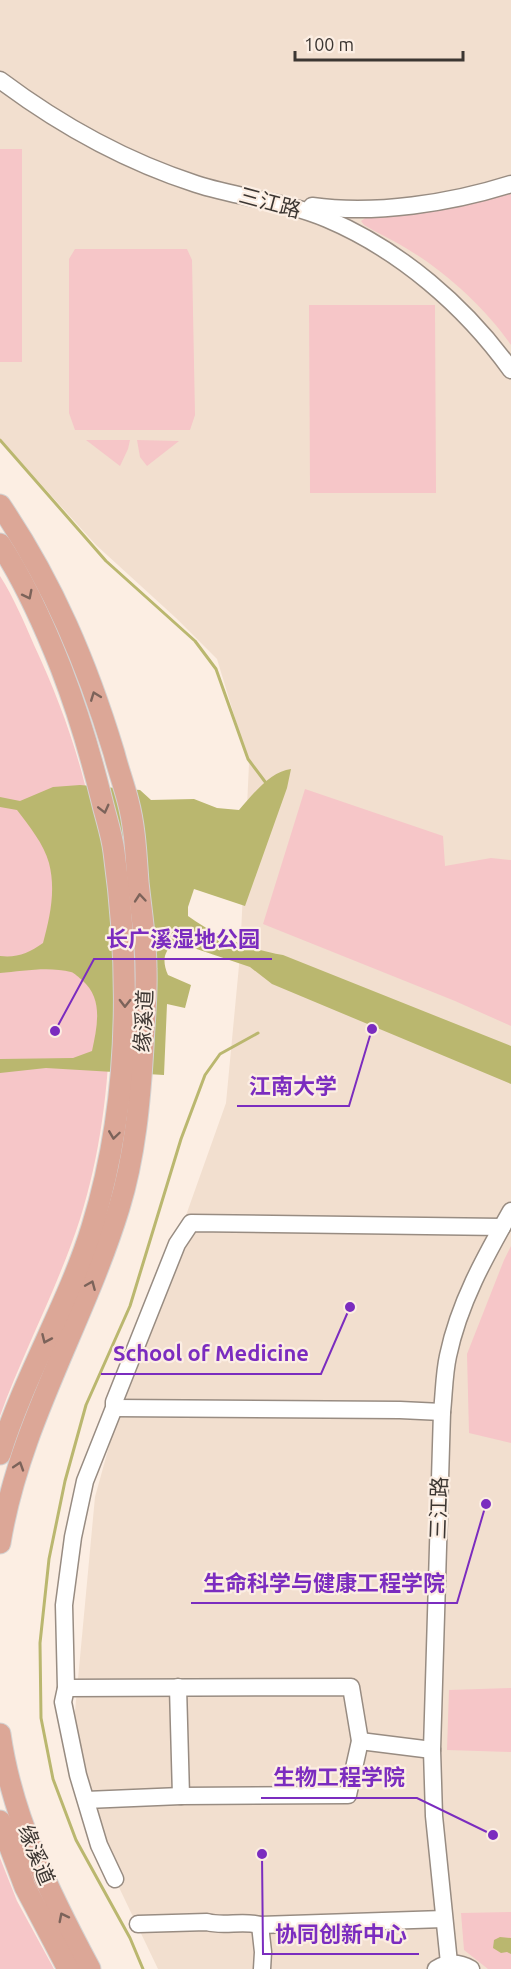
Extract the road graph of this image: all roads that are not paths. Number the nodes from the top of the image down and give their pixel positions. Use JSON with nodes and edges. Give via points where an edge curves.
{"nodes":[{"id":1,"x":0,"y":80,"type":"edge"},
{"id":2,"x":511,"y":184,"type":"edge"},
{"id":3,"x":266,"y":200,"type":"junction"},
{"id":4,"x":511,"y":370,"type":"edge"},
{"id":5,"x":0,"y":506,"type":"edge"},
{"id":6,"x":0,"y":544,"type":"edge"},
{"id":7,"x":511,"y":1211,"type":"edge"},
{"id":8,"x":502,"y":1227,"type":"junction"},
{"id":9,"x":114,"y":1408,"type":"junction"},
{"id":10,"x":442,"y":1412,"type":"junction"},
{"id":11,"x":0,"y":1454,"type":"edge"},
{"id":12,"x":0,"y":1543,"type":"edge"},
{"id":13,"x":178,"y":1687,"type":"junction"},
{"id":14,"x":66,"y":1688,"type":"junction"},
{"id":15,"x":0,"y":1734,"type":"edge"},
{"id":16,"x":360,"y":1741,"type":"junction"},
{"id":17,"x":432,"y":1750,"type":"junction"},
{"id":18,"x":181,"y":1796,"type":"junction"},
{"id":19,"x":86,"y":1800,"type":"junction"},
{"id":20,"x":0,"y":1821,"type":"edge"},
{"id":21,"x":115,"y":1879,"type":"dead end"},
{"id":22,"x":444,"y":1919,"type":"junction"},
{"id":23,"x":138,"y":1924,"type":"dead end"},
{"id":24,"x":260,"y":1925,"type":"junction"},
{"id":25,"x":443,"y":1966,"type":"edge"},
{"id":26,"x":68,"y":1969,"type":"edge"},
{"id":27,"x":90,"y":1969,"type":"edge"},
{"id":28,"x":262,"y":1969,"type":"edge"},
{"id":29,"x":471,"y":1969,"type":"edge"}],
"edges":[{"from":1,"to":3,"type":"street","name":"三江路","via":[[87,138],[146,165],[197,185]]},
{"from":2,"to":3,"type":"street","via":[[438,201],[384,207],[331,209]]},
{"from":3,"to":4,"type":"street","name":"三江路","via":[[326,219],[381,246],[454,305],[491,342]]},
{"from":12,"to":5,"type":"main road","name":"缘溪道","one_way":true,"via":[[27,1442],[120,1207],[141,1082],[146,969],[129,802],[102,712],[62,612]]},
{"from":6,"to":11,"type":"main road","name":"缘溪道","one_way":true,"via":[[50,639],[90,753],[114,850],[126,1003],[114,1138],[92,1229]]},
{"from":7,"to":8,"type":"street","name":"三江路"},
{"from":8,"to":9,"type":"street","via":[[191,1223],[177,1244]]},
{"from":8,"to":10,"type":"street","name":"三江路","via":[[477,1272],[460,1315],[448,1357]]},
{"from":9,"to":10,"type":"street"},
{"from":9,"to":14,"type":"street","via":[[85,1482],[73,1537],[64,1605]]},
{"from":10,"to":17,"type":"street","name":"三江路"},
{"from":13,"to":14,"type":"street"},
{"from":13,"to":16,"type":"street","via":[[351,1687]]},
{"from":13,"to":18,"type":"street"},
{"from":14,"to":19,"type":"street","via":[[63,1702]]},
{"from":27,"to":15,"type":"main road","name":"缘溪道","one_way":true,"via":[[27,1836]]},
{"from":16,"to":17,"type":"street"},
{"from":16,"to":18,"type":"street","via":[[348,1795]]},
{"from":17,"to":22,"type":"street","name":"三江路"},
{"from":18,"to":19,"type":"street"},
{"from":19,"to":21,"type":"street","via":[[99,1845]]},
{"from":20,"to":26,"type":"main road","name":"缘溪道","via":[[25,1887]]},
{"from":22,"to":24,"type":"street"},
{"from":22,"to":25,"type":"street","name":"三江路"},
{"from":23,"to":24,"type":"street"},
{"from":24,"to":28,"type":"street"},
{"from":25,"to":29,"type":"street","via":[[463,1965]]}]}
